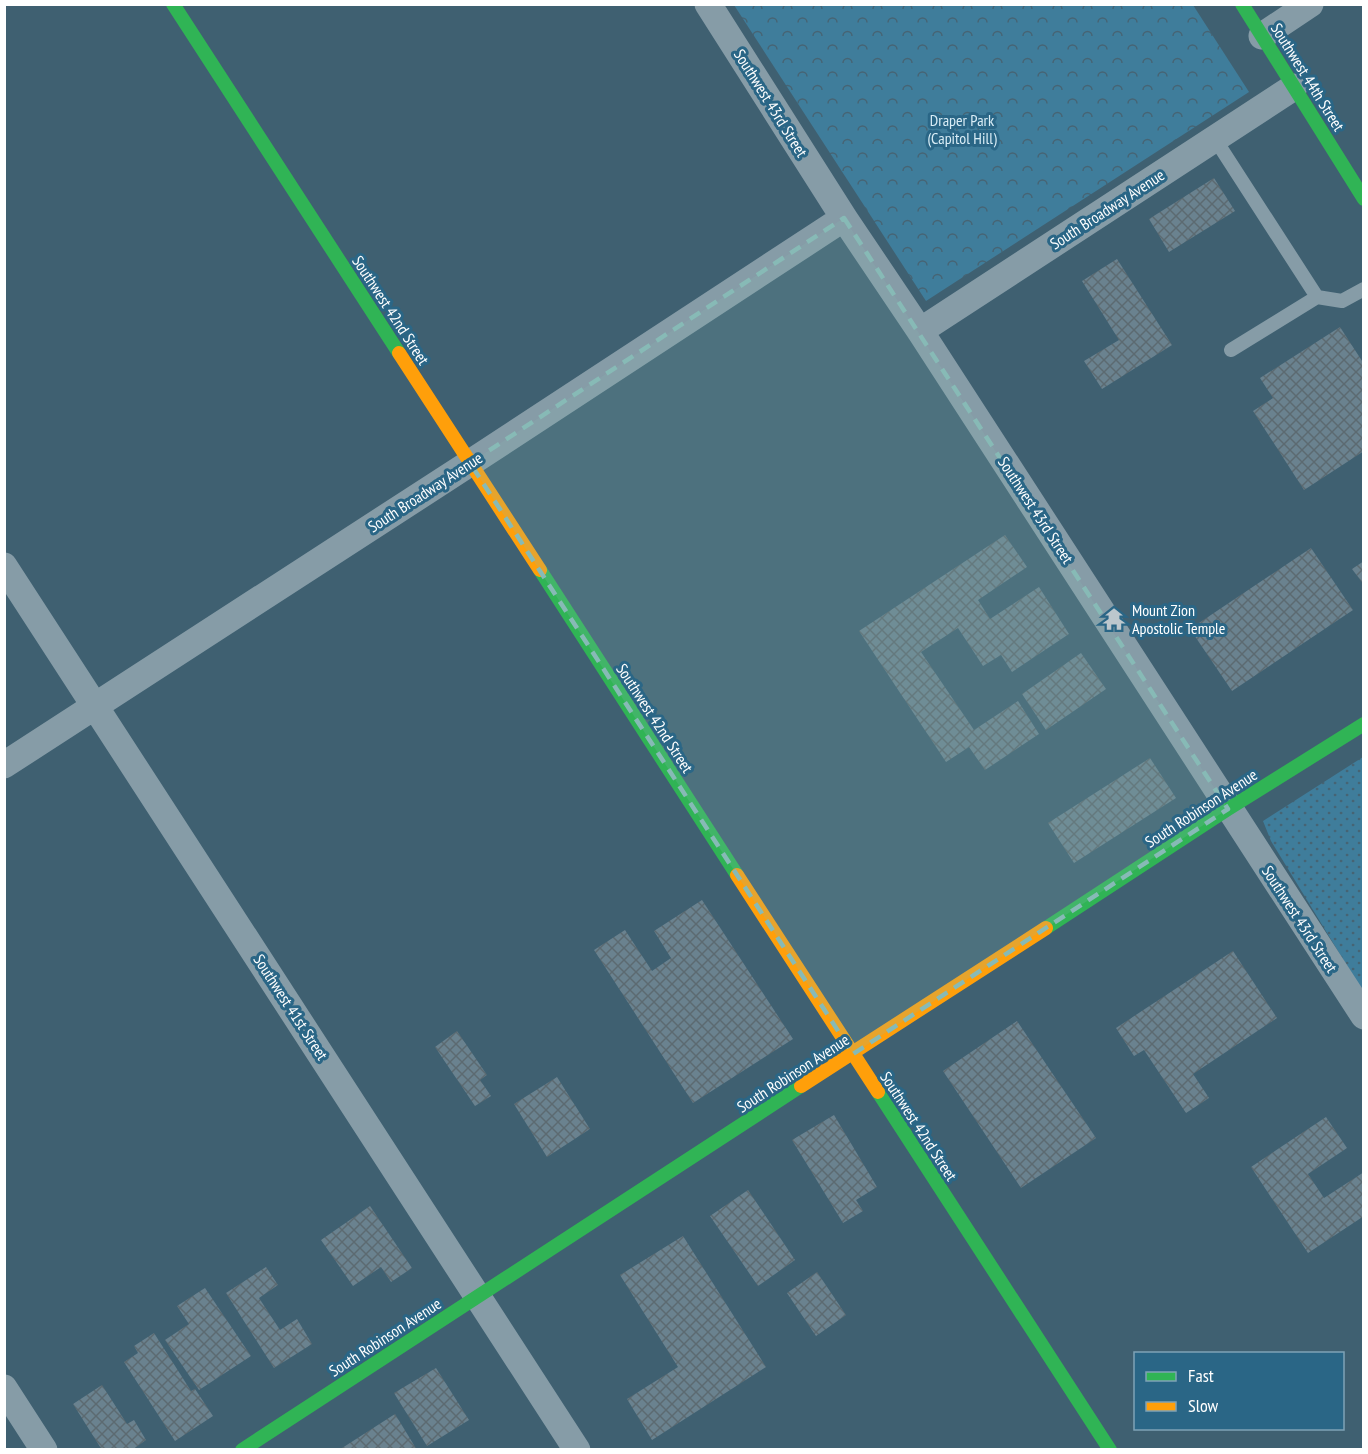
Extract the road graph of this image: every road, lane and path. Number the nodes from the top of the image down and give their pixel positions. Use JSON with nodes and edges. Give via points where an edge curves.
{"nodes":[{"id":1,"x":173,"y":4,"type":"edge"},
{"id":2,"x":708,"y":4,"type":"edge"},
{"id":3,"x":1242,"y":4,"type":"edge"},
{"id":4,"x":1310,"y":4,"type":"edge"},
{"id":5,"x":1262,"y":36,"type":"junction"},
{"id":6,"x":1294,"y":87,"type":"junction"},
{"id":7,"x":1215,"y":139,"type":"junction"},
{"id":8,"x":1364,"y":199,"type":"edge"},
{"id":9,"x":844,"y":218,"type":"junction"},
{"id":10,"x":1364,"y":289,"type":"edge"},
{"id":11,"x":1317,"y":297,"type":"junction"},
{"id":12,"x":920,"y":331,"type":"junction"},
{"id":13,"x":1231,"y":350,"type":"dead end"},
{"id":14,"x":470,"y":463,"type":"junction"},
{"id":15,"x":4,"y":566,"type":"edge"},
{"id":16,"x":95,"y":705,"type":"junction"},
{"id":17,"x":1364,"y":724,"type":"edge"},
{"id":18,"x":4,"y":765,"type":"edge"},
{"id":19,"x":1228,"y":809,"type":"junction"},
{"id":20,"x":1364,"y":1016,"type":"edge"},
{"id":21,"x":853,"y":1054,"type":"junction"},
{"id":22,"x":478,"y":1296,"type":"junction"},
{"id":23,"x":4,"y":1388,"type":"edge"},
{"id":24,"x":44,"y":1449,"type":"edge"},
{"id":25,"x":242,"y":1449,"type":"edge"},
{"id":26,"x":577,"y":1449,"type":"edge"},
{"id":27,"x":1110,"y":1449,"type":"edge"}],
"edges":[{"from":1,"to":14,"type":"street","name":"Southwest 42nd Street"},
{"from":2,"to":9,"type":"street","name":"Southwest 43rd Street"},
{"from":3,"to":5,"type":"street","name":"Southwest 44th Street"},
{"from":4,"to":5,"type":"street"},
{"from":5,"to":6,"type":"street","name":"Southwest 44th Street"},
{"from":6,"to":7,"type":"street","name":"South Broadway Avenue"},
{"from":6,"to":8,"type":"street","name":"Southwest 44th Street"},
{"from":7,"to":11,"type":"lane"},
{"from":7,"to":12,"type":"street","name":"South Broadway Avenue"},
{"from":9,"to":12,"type":"street","name":"Southwest 43rd Street"},
{"from":9,"to":14,"type":"street","name":"South Broadway Avenue"},
{"from":10,"to":11,"type":"lane","via":[[1342,301]]},
{"from":11,"to":13,"type":"lane"},
{"from":12,"to":19,"type":"street","name":"Southwest 43rd Street"},
{"from":14,"to":16,"type":"street","name":"South Broadway Avenue"},
{"from":14,"to":21,"type":"street","name":"Southwest 42nd Street"},
{"from":15,"to":16,"type":"street","name":"Southwest 41st Street"},
{"from":16,"to":18,"type":"street","name":"South Broadway Avenue"},
{"from":16,"to":22,"type":"street","name":"Southwest 41st Street"},
{"from":17,"to":19,"type":"street","name":"South Robinson Avenue"},
{"from":19,"to":20,"type":"street","name":"Southwest 43rd Street"},
{"from":19,"to":21,"type":"street","name":"South Robinson Avenue"},
{"from":21,"to":22,"type":"street","name":"South Robinson Avenue"},
{"from":21,"to":27,"type":"street","name":"Southwest 42nd Street"},
{"from":22,"to":25,"type":"street","name":"South Robinson Avenue"},
{"from":22,"to":26,"type":"street","name":"Southwest 41st Street"},
{"from":23,"to":24,"type":"street"}]}
